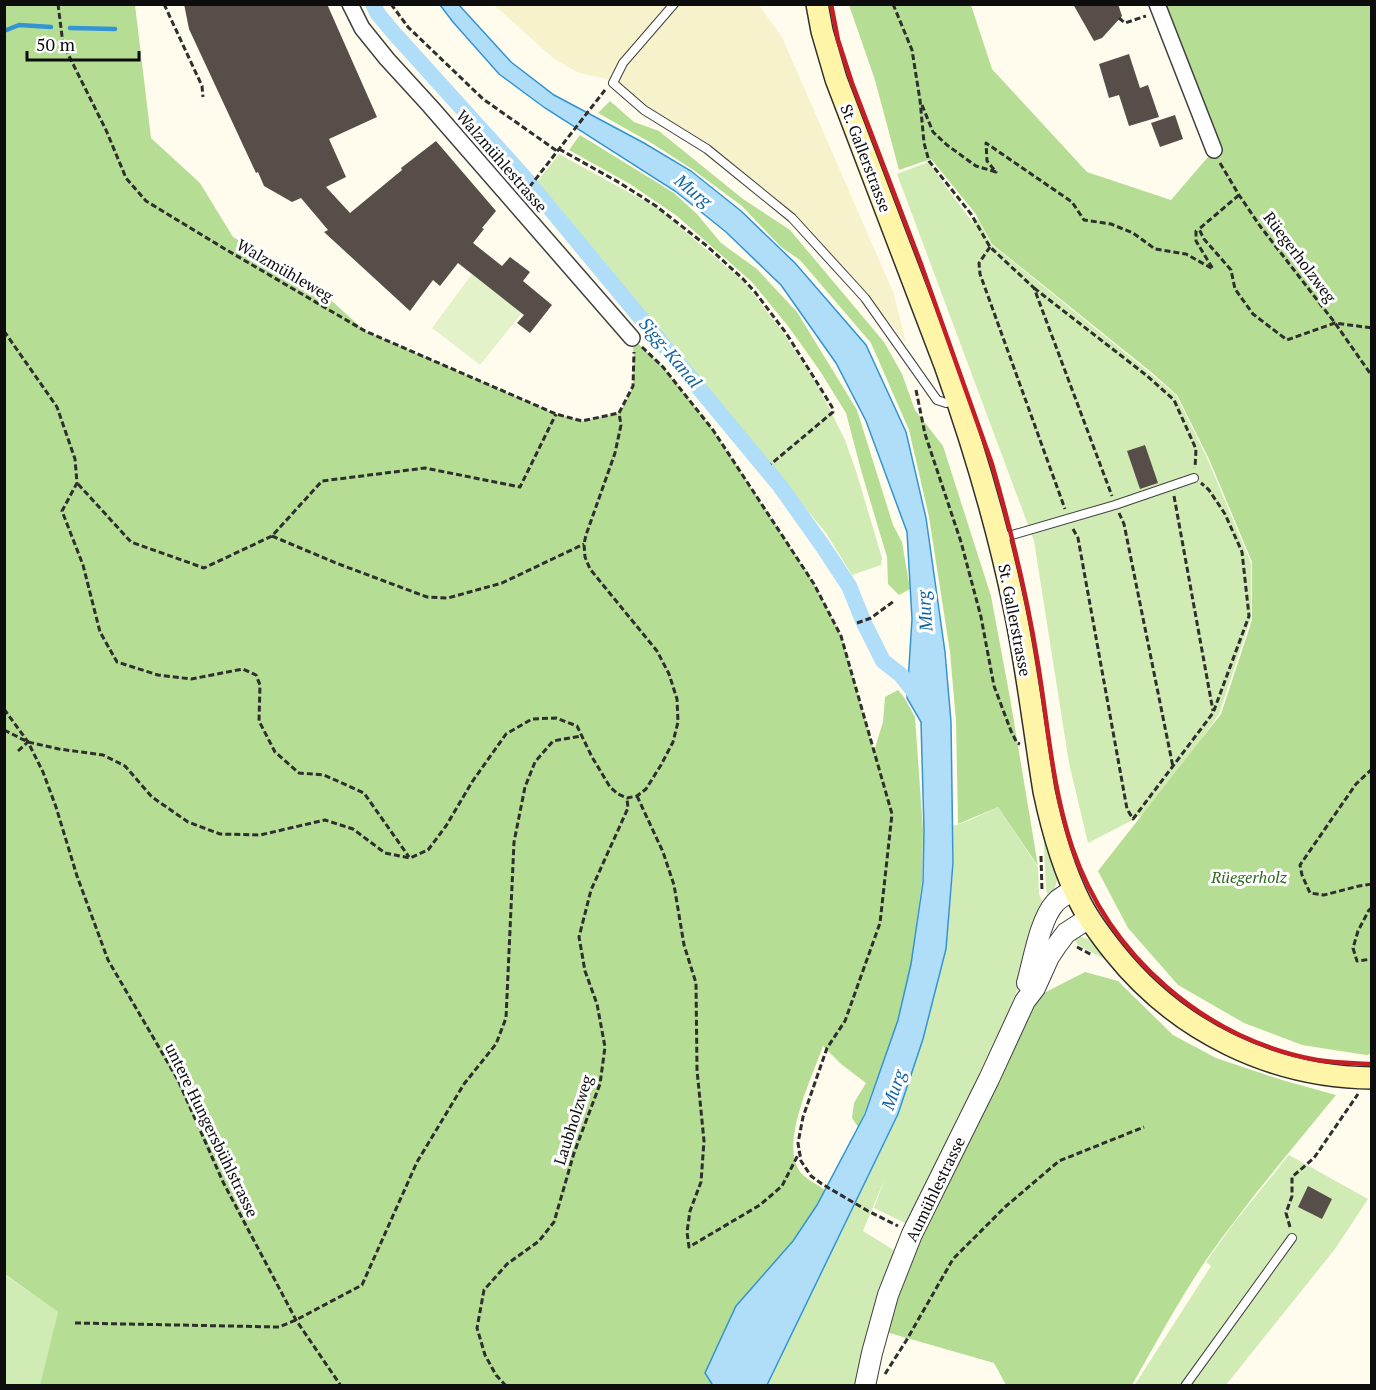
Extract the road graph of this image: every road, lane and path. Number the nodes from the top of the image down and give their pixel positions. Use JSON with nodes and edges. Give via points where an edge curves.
{"nodes":[{"id":1,"x":58,"y":4,"type":"edge"},
{"id":2,"x":164,"y":4,"type":"edge"},
{"id":3,"x":350,"y":4,"type":"edge"},
{"id":4,"x":391,"y":4,"type":"edge"},
{"id":5,"x":674,"y":4,"type":"edge"},
{"id":6,"x":817,"y":4,"type":"edge"},
{"id":7,"x":893,"y":4,"type":"edge"},
{"id":8,"x":1158,"y":8,"type":"edge"},
{"id":9,"x":1119,"y":18,"type":"dead end"},
{"id":10,"x":604,"y":91,"type":"dead end"},
{"id":11,"x":202,"y":97,"type":"dead end"},
{"id":12,"x":920,"y":100,"type":"junction"},
{"id":13,"x":558,"y":150,"type":"junction"},
{"id":14,"x":1214,"y":150,"type":"joint"},
{"id":15,"x":525,"y":193,"type":"dead end"},
{"id":16,"x":1239,"y":195,"type":"junction"},
{"id":17,"x":1200,"y":229,"type":"junction"},
{"id":18,"x":1034,"y":288,"type":"junction"},
{"id":19,"x":1335,"y":323,"type":"junction"},
{"id":20,"x":1371,"y":328,"type":"edge"},
{"id":21,"x":4,"y":331,"type":"edge"},
{"id":22,"x":632,"y":338,"type":"junction"},
{"id":23,"x":914,"y":367,"type":"junction"},
{"id":24,"x":1371,"y":376,"type":"edge"},
{"id":25,"x":957,"y":400,"type":"junction"},
{"id":26,"x":620,"y":413,"type":"junction"},
{"id":27,"x":556,"y":414,"type":"junction"},
{"id":28,"x":771,"y":464,"type":"dead end"},
{"id":29,"x":1194,"y":478,"type":"junction"},
{"id":30,"x":77,"y":483,"type":"junction"},
{"id":31,"x":1172,"y":486,"type":"junction"},
{"id":32,"x":1115,"y":505,"type":"junction"},
{"id":33,"x":272,"y":536,"type":"junction"},
{"id":34,"x":999,"y":537,"type":"junction"},
{"id":35,"x":584,"y":544,"type":"junction"},
{"id":36,"x":894,"y":601,"type":"dead end"},
{"id":37,"x":858,"y":623,"type":"dead end"},
{"id":38,"x":4,"y":709,"type":"edge"},
{"id":39,"x":1213,"y":713,"type":"junction"},
{"id":40,"x":4,"y":730,"type":"edge"},
{"id":41,"x":581,"y":736,"type":"junction"},
{"id":42,"x":28,"y":742,"type":"junction"},
{"id":43,"x":1036,"y":744,"type":"junction"},
{"id":44,"x":18,"y":751,"type":"dead end"},
{"id":45,"x":1173,"y":767,"type":"junction"},
{"id":46,"x":1371,"y":769,"type":"edge"},
{"id":47,"x":637,"y":796,"type":"junction"},
{"id":48,"x":627,"y":798,"type":"junction"},
{"id":49,"x":1127,"y":809,"type":"dead end"},
{"id":50,"x":410,"y":858,"type":"junction"},
{"id":51,"x":1371,"y":885,"type":"edge"},
{"id":52,"x":1074,"y":891,"type":"junction"},
{"id":53,"x":1371,"y":908,"type":"edge"},
{"id":54,"x":1089,"y":918,"type":"junction"},
{"id":55,"x":1371,"y":959,"type":"edge"},
{"id":56,"x":1025,"y":1000,"type":"junction"},
{"id":57,"x":1366,"y":1084,"type":"edge"},
{"id":58,"x":1144,"y":1127,"type":"dead end"},
{"id":59,"x":800,"y":1152,"type":"junction"},
{"id":60,"x":899,"y":1226,"type":"dead end"},
{"id":61,"x":1292,"y":1238,"type":"joint"},
{"id":62,"x":296,"y":1320,"type":"junction"},
{"id":63,"x":75,"y":1323,"type":"dead end"},
{"id":64,"x":884,"y":1377,"type":"dead end"},
{"id":65,"x":341,"y":1386,"type":"edge"},
{"id":66,"x":506,"y":1386,"type":"edge"},
{"id":67,"x":865,"y":1386,"type":"edge"},
{"id":68,"x":1185,"y":1386,"type":"edge"}],
"edges":[{"from":1,"to":27,"type":"path","name":"Walzmühleweg","via":[[63,44],[126,178],[146,201],[366,331]]},
{"from":2,"to":11,"type":"path","via":[[202,87]]},
{"from":3,"to":22,"type":"street","name":"Walzmühlestrasse","via":[[362,28],[387,59]]},
{"from":4,"to":13,"type":"path","via":[[408,27],[483,99]]},
{"from":5,"to":23,"type":"lane","via":[[623,63],[613,83],[644,110],[707,149],[792,218],[865,298]]},
{"from":6,"to":25,"type":"main road","name":"St. Gallerstrasse","via":[[836,79]]},
{"from":7,"to":12,"type":"path","via":[[912,50]]},
{"from":8,"to":9,"type":"path","via":[[1125,22]]},
{"from":8,"to":14,"type":"street"},
{"from":10,"to":13,"type":"path"},
{"from":12,"to":17,"type":"path","via":[[933,132],[976,166],[996,172],[987,161],[986,143],[1072,202],[1084,220],[1133,232],[1155,249],[1186,254],[1213,269],[1196,241],[1196,231]]},
{"from":12,"to":18,"type":"path","via":[[929,161],[972,214],[990,247]]},
{"from":13,"to":15,"type":"path"},
{"from":13,"to":28,"type":"path","via":[[620,183],[675,219],[743,279],[786,333],[832,412]]},
{"from":14,"to":16,"type":"path","name":"Rüegerholzweg"},
{"from":16,"to":17,"type":"path"},
{"from":16,"to":19,"type":"path","name":"Rüegerholzweg"},
{"from":17,"to":19,"type":"path","via":[[1231,270],[1235,289],[1253,314],[1287,340]]},
{"from":18,"to":29,"type":"path","via":[[1174,400],[1196,449]]},
{"from":18,"to":32,"type":"path"},
{"from":19,"to":20,"type":"path"},
{"from":19,"to":24,"type":"path","name":"Rüegerholzweg"},
{"from":21,"to":30,"type":"path","via":[[57,407],[75,459]]},
{"from":22,"to":26,"type":"path","via":[[633,386]]},
{"from":22,"to":59,"type":"path","via":[[663,367],[713,430],[814,584],[841,636],[892,814],[880,923],[845,1021],[827,1048],[806,1108],[798,1143]]},
{"from":23,"to":25,"type":"lane","via":[[937,400]]},
{"from":23,"to":43,"type":"path","via":[[925,434],[961,542],[994,686],[1017,743]]},
{"from":25,"to":34,"type":"main road","name":"St. Gallerstrasse"},
{"from":26,"to":27,"type":"path","name":"Walzmühleweg","via":[[582,421]]},
{"from":26,"to":35,"type":"path","via":[[615,453]]},
{"from":27,"to":33,"type":"path","via":[[520,487],[425,468],[322,481]]},
{"from":29,"to":31,"type":"lane"},
{"from":29,"to":39,"type":"path","via":[[1209,490],[1226,514],[1242,552],[1249,616]]},
{"from":30,"to":33,"type":"path","via":[[130,542],[204,568]]},
{"from":30,"to":50,"type":"path","via":[[62,511],[83,565],[100,632],[117,662],[158,675],[191,679],[243,669],[256,675],[260,685],[259,721],[275,752],[299,773],[324,775],[364,793]]},
{"from":31,"to":32,"type":"lane"},
{"from":31,"to":39,"type":"path"},
{"from":32,"to":34,"type":"lane"},
{"from":32,"to":45,"type":"path","via":[[1124,524]]},
{"from":33,"to":35,"type":"path","via":[[427,597],[448,598],[502,583]]},
{"from":34,"to":43,"type":"main road","name":"St. Gallerstrasse","via":[[1015,608]]},
{"from":35,"to":47,"type":"path","via":[[590,569],[657,651],[677,699],[678,722],[673,742],[646,789]]},
{"from":36,"to":37,"type":"path"},
{"from":38,"to":42,"type":"path","name":"untere Hungersbühlstrasse"},
{"from":39,"to":45,"type":"path"},
{"from":40,"to":42,"type":"path"},
{"from":41,"to":48,"type":"path","via":[[610,787]]},
{"from":41,"to":50,"type":"path","via":[[577,726],[556,717],[532,719],[506,734],[428,850]]},
{"from":41,"to":62,"type":"path","via":[[553,741],[535,762],[525,786],[514,842],[506,1018],[496,1044],[464,1084],[417,1162],[362,1285]]},
{"from":42,"to":44,"type":"path"},
{"from":42,"to":50,"type":"path","via":[[103,755],[125,766],[152,797],[188,822],[220,834],[260,835],[325,820],[353,829],[385,853]]},
{"from":42,"to":62,"type":"path","name":"untere Hungersbühlstrasse","via":[[56,807],[108,960],[178,1080],[223,1182]]},
{"from":43,"to":52,"type":"main road","name":"St. Gallerstrasse","via":[[1049,815]]},
{"from":45,"to":49,"type":"path","via":[[1133,819]]},
{"from":46,"to":51,"type":"path","via":[[1356,784],[1300,865],[1310,893],[1324,895]]},
{"from":47,"to":48,"type":"path"},
{"from":47,"to":59,"type":"path","via":[[674,885],[684,945],[696,983],[697,1070],[704,1141],[701,1182],[687,1232],[689,1247],[760,1205],[782,1186]]},
{"from":48,"to":66,"type":"path","name":"Laubholzweg","via":[[628,808],[591,890],[579,937],[605,1047],[600,1084],[554,1222],[539,1241],[507,1264],[484,1290],[477,1328],[485,1355]]},
{"from":52,"to":54,"type":"main road","name":"St. Gallerstrasse"},
{"from":52,"to":56,"type":"street","name":"Aumühlestrasse","via":[[1059,899],[1046,917]]},
{"from":53,"to":55,"type":"path","via":[[1353,948],[1357,961]]},
{"from":54,"to":56,"type":"street","name":"Aumühlestrasse","via":[[1066,933]]},
{"from":54,"to":57,"type":"main road","name":"St. Gallerstrasse","via":[[1146,987],[1208,1034],[1294,1069]]},
{"from":56,"to":67,"type":"street","name":"Aumühlestrasse","via":[[912,1234],[888,1295]]},
{"from":57,"to":61,"type":"path","via":[[1314,1158],[1292,1177],[1292,1196],[1286,1213]]},
{"from":58,"to":64,"type":"path","via":[[1059,1161],[1005,1207],[953,1259]]},
{"from":59,"to":60,"type":"path","via":[[801,1161],[822,1184]]},
{"from":61,"to":68,"type":"lane"},
{"from":62,"to":63,"type":"path","via":[[279,1328]]},
{"from":62,"to":65,"type":"path","name":"untere Hungersbühlstrasse"}]}
